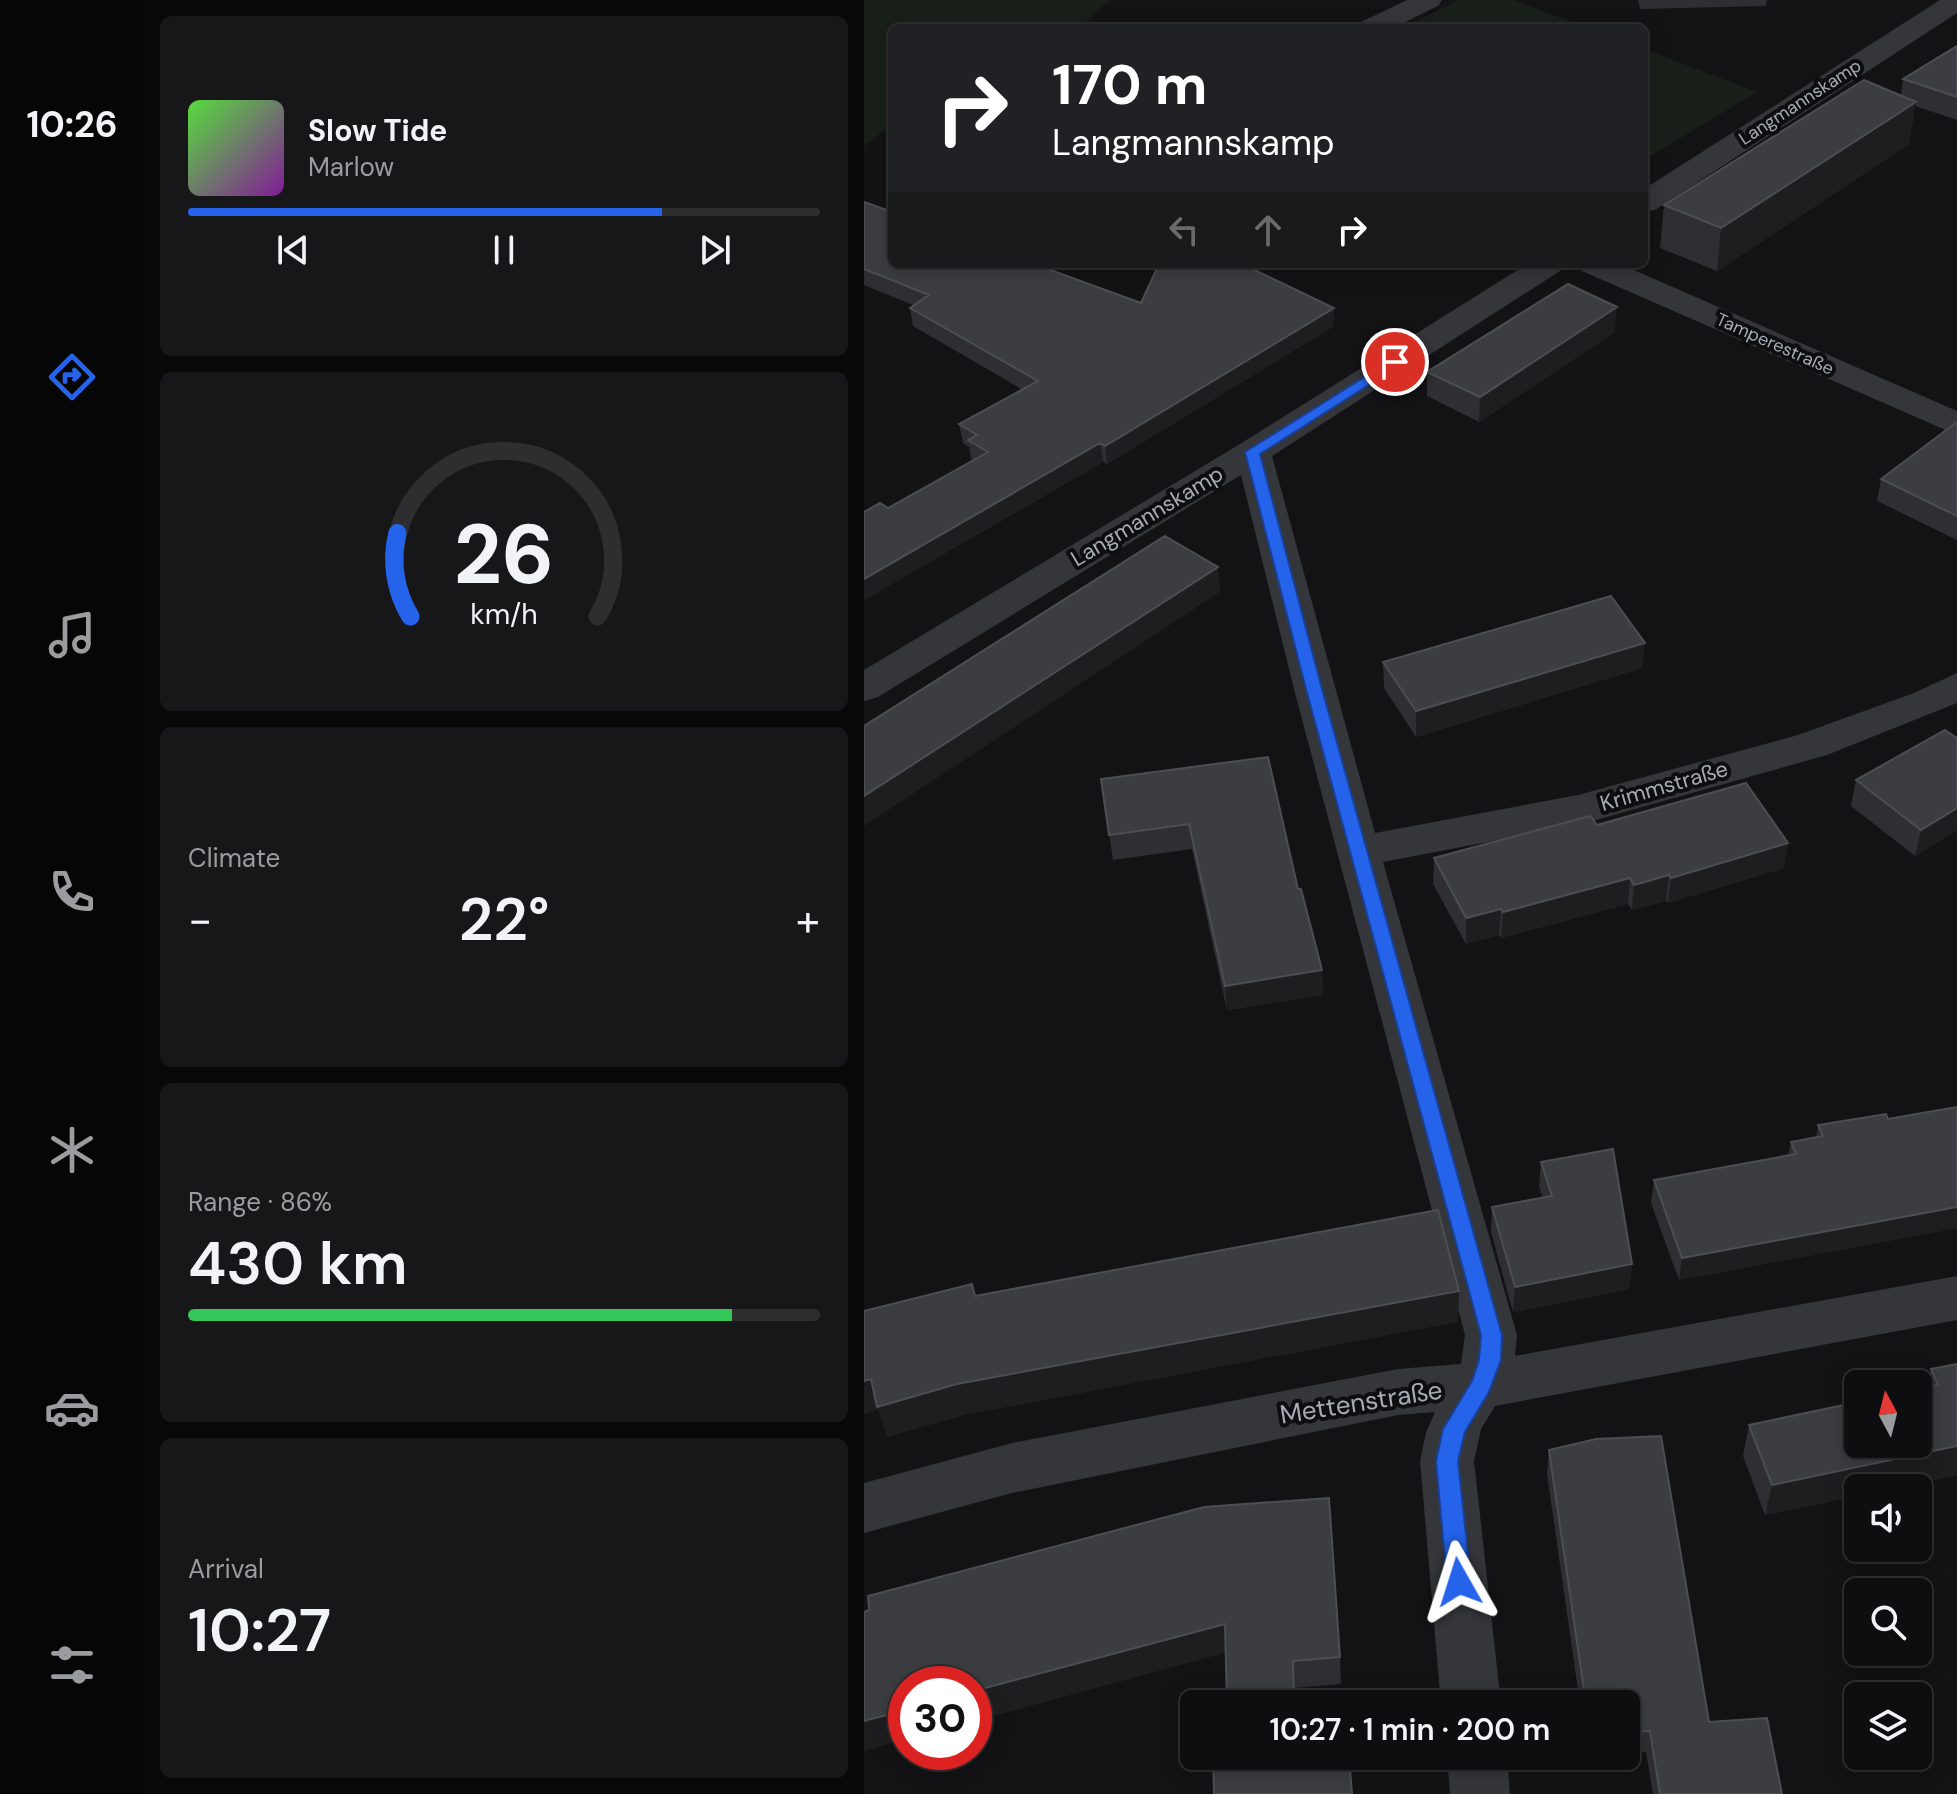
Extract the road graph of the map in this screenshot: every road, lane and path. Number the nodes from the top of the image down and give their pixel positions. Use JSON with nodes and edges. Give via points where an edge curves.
{"nodes":[{"id":1,"x":1428,"y":0,"type":"edge"},
{"id":2,"x":1957,"y":1,"type":"edge"},
{"id":3,"x":1379,"y":24,"type":"edge"},
{"id":4,"x":1648,"y":200,"type":"edge"},
{"id":5,"x":1543,"y":268,"type":"edge"},
{"id":6,"x":1602,"y":268,"type":"edge"},
{"id":7,"x":1957,"y":424,"type":"edge"},
{"id":8,"x":1253,"y":452,"type":"junction"},
{"id":9,"x":1957,"y":686,"type":"edge"},
{"id":10,"x":864,"y":688,"type":"edge"},
{"id":11,"x":1361,"y":851,"type":"junction"},
{"id":12,"x":1957,"y":1298,"type":"edge"},
{"id":13,"x":1481,"y":1385,"type":"junction"},
{"id":14,"x":864,"y":1508,"type":"edge"},
{"id":15,"x":1470,"y":1690,"type":"edge"},
{"id":16,"x":1478,"y":1770,"type":"edge"},
{"id":17,"x":1480,"y":1794,"type":"edge"}],
"edges":[{"from":1,"to":3,"type":"street"},
{"from":2,"to":4,"type":"street","name":"Langmannskamp"},
{"from":5,"to":8,"type":"street","name":"Langmannskamp"},
{"from":6,"to":7,"type":"street","name":"Tamperestraße"},
{"from":8,"to":10,"type":"street","name":"Langmannskamp"},
{"from":8,"to":11,"type":"street"},
{"from":9,"to":11,"type":"street","name":"Krimmstraße","via":[[1812,745],[1592,806]]},
{"from":11,"to":13,"type":"street","via":[[1491,1335]]},
{"from":12,"to":13,"type":"street","name":"Mettenstraße"},
{"from":13,"to":14,"type":"street","name":"Mettenstraße","via":[[1398,1392],[1028,1465]]},
{"from":13,"to":15,"type":"street","via":[[1454,1429],[1447,1461]]},
{"from":16,"to":17,"type":"street"}]}
